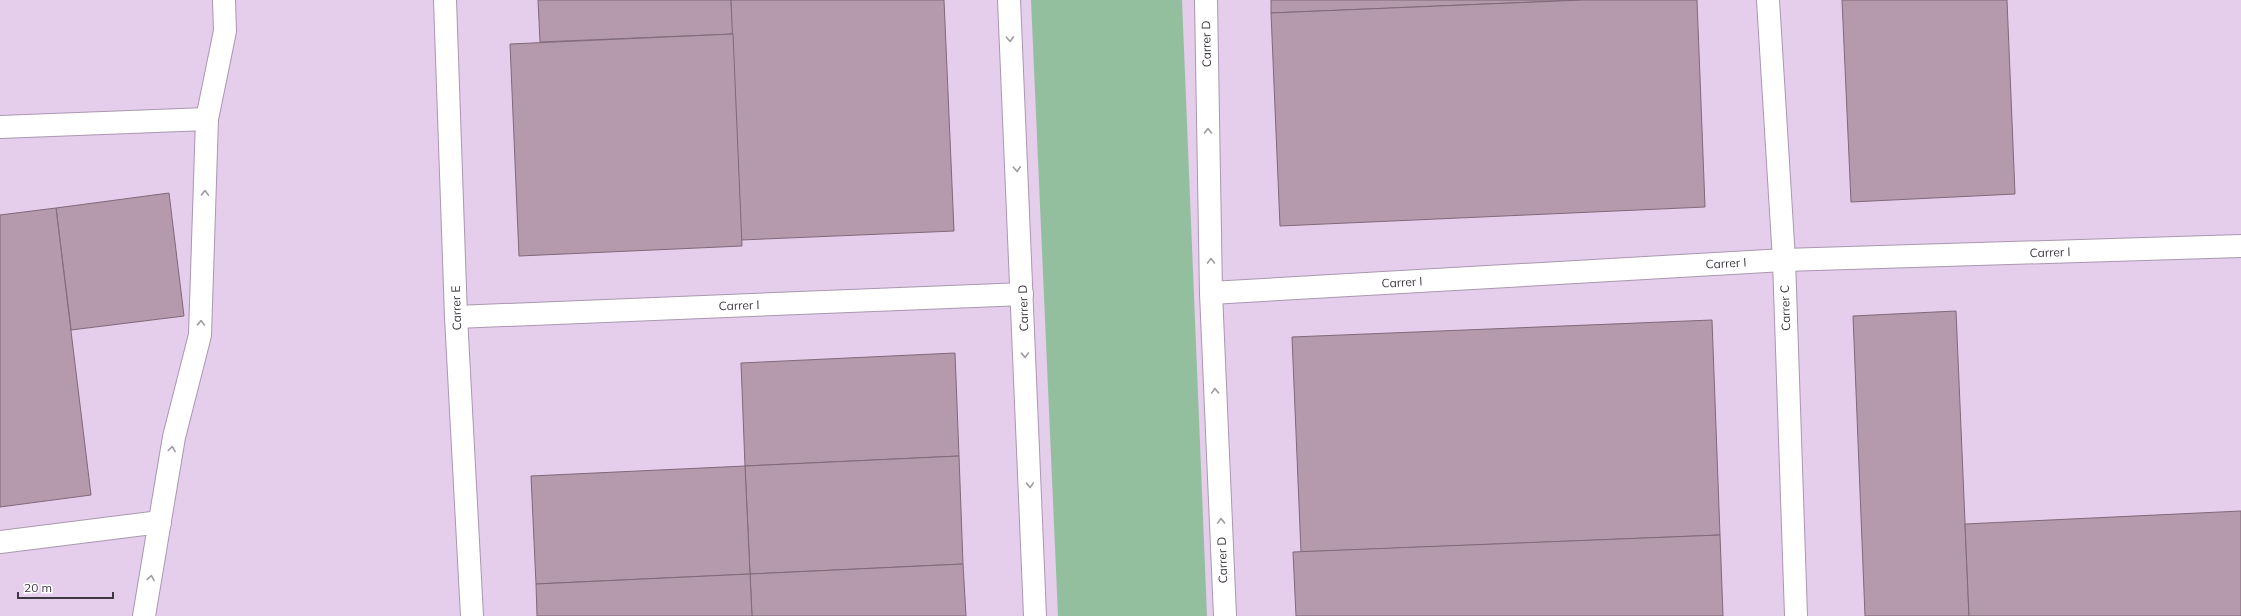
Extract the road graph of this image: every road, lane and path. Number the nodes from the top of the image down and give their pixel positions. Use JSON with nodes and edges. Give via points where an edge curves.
{"nodes":[{"id":1,"x":224,"y":0,"type":"edge"},
{"id":2,"x":445,"y":0,"type":"edge"},
{"id":3,"x":1009,"y":0,"type":"edge"},
{"id":4,"x":1206,"y":0,"type":"edge"},
{"id":5,"x":1768,"y":0,"type":"edge"},
{"id":6,"x":207,"y":119,"type":"junction"},
{"id":7,"x":0,"y":127,"type":"edge"},
{"id":8,"x":2241,"y":246,"type":"edge"},
{"id":9,"x":1784,"y":260,"type":"junction"},
{"id":10,"x":1211,"y":293,"type":"junction"},
{"id":11,"x":1022,"y":294,"type":"junction"},
{"id":12,"x":456,"y":317,"type":"junction"},
{"id":13,"x":160,"y":522,"type":"junction"},
{"id":14,"x":0,"y":542,"type":"edge"},
{"id":15,"x":144,"y":616,"type":"edge"},
{"id":16,"x":472,"y":616,"type":"edge"},
{"id":17,"x":1035,"y":616,"type":"edge"},
{"id":18,"x":1224,"y":616,"type":"edge"},
{"id":19,"x":1796,"y":616,"type":"edge"}],
"edges":[{"from":1,"to":6,"type":"street","via":[[225,31]]},
{"from":2,"to":12,"type":"street","name":"Carrer E"},
{"from":3,"to":11,"type":"street","name":"Carrer D","one_way":true},
{"from":10,"to":4,"type":"street","name":"Carrer D","one_way":true},
{"from":5,"to":9,"type":"street","name":"Carrer C"},
{"from":6,"to":7,"type":"street"},
{"from":13,"to":6,"type":"street","one_way":true,"via":[[174,437],[200,334]]},
{"from":8,"to":9,"type":"street","name":"Carrer I"},
{"from":9,"to":10,"type":"street","name":"Carrer I"},
{"from":9,"to":19,"type":"street","name":"Carrer C"},
{"from":18,"to":10,"type":"street","name":"Carrer D","one_way":true},
{"from":11,"to":12,"type":"street","name":"Carrer I"},
{"from":11,"to":17,"type":"street","name":"Carrer D","one_way":true},
{"from":12,"to":16,"type":"street","name":"Carrer E"},
{"from":13,"to":14,"type":"street"},
{"from":15,"to":13,"type":"street","one_way":true}]}
